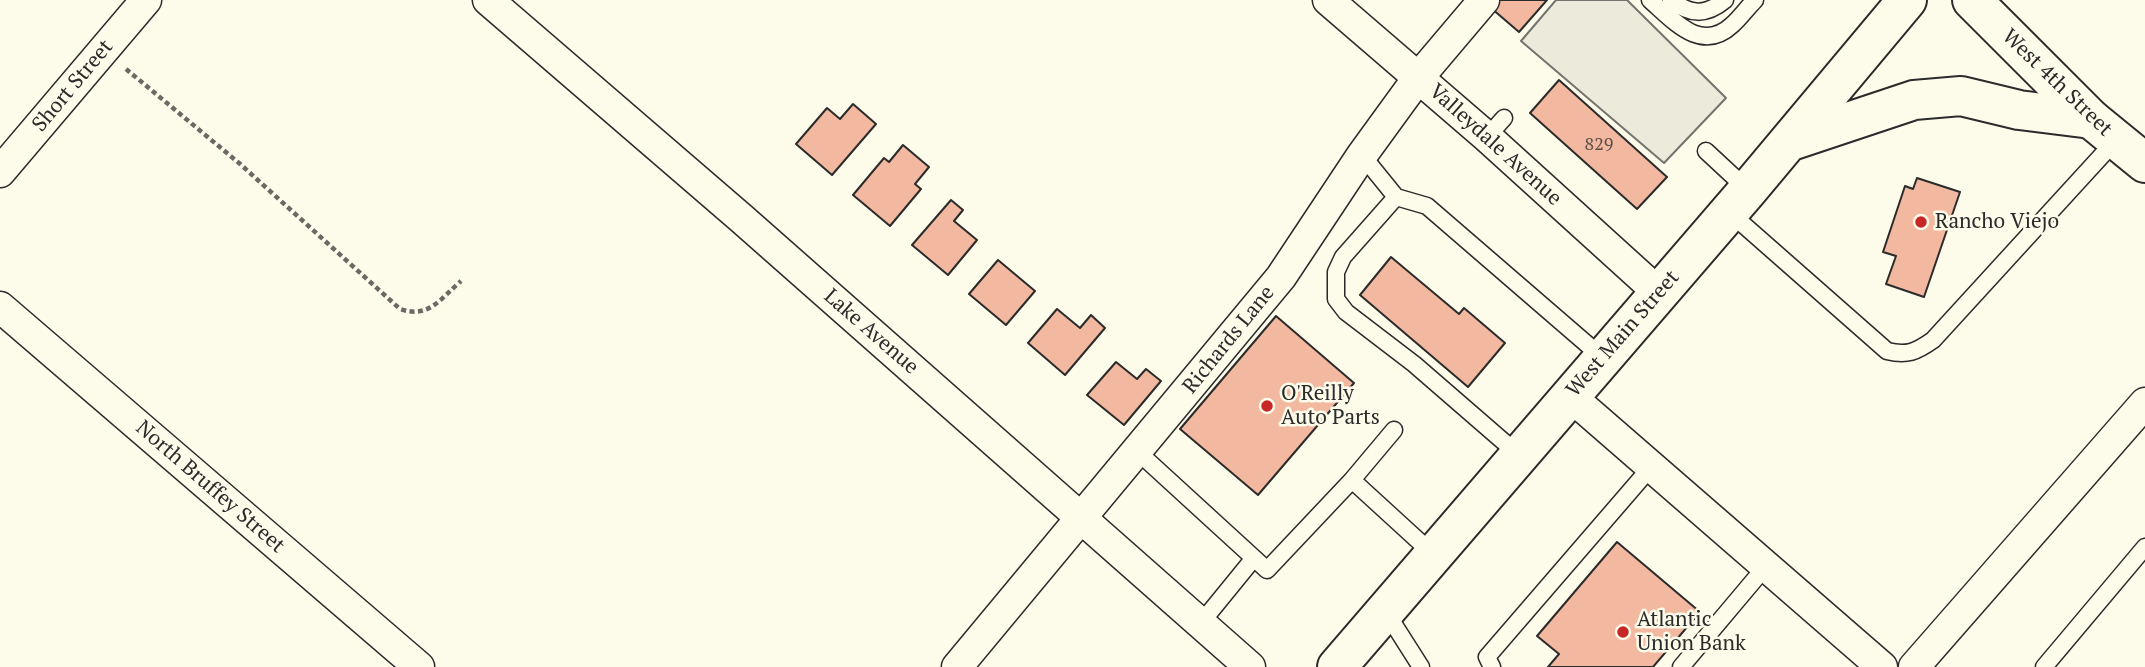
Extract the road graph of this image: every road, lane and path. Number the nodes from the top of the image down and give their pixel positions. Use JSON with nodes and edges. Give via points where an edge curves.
{"nodes":[{"id":1,"x":146,"y":0,"type":"edge"},
{"id":2,"x":488,"y":0,"type":"edge"},
{"id":3,"x":1328,"y":0,"type":"edge"},
{"id":4,"x":1484,"y":0,"type":"edge"},
{"id":5,"x":1650,"y":0,"type":"edge"},
{"id":6,"x":1671,"y":0,"type":"edge"},
{"id":7,"x":1725,"y":0,"type":"edge"},
{"id":8,"x":1755,"y":0,"type":"edge"},
{"id":9,"x":1907,"y":0,"type":"edge"},
{"id":10,"x":1972,"y":0,"type":"edge"},
{"id":11,"x":103,"y":50,"type":"junction"},
{"id":12,"x":1419,"y":78,"type":"junction"},
{"id":13,"x":2117,"y":140,"type":"edge"},
{"id":14,"x":1788,"y":142,"type":"junction"},
{"id":15,"x":1706,"y":151,"type":"dead end"},
{"id":16,"x":1362,"y":155,"type":"junction"},
{"id":17,"x":0,"y":172,"type":"edge"},
{"id":18,"x":1395,"y":197,"type":"junction"},
{"id":19,"x":1738,"y":201,"type":"junction"},
{"id":20,"x":461,"y":281,"type":"dead end"},
{"id":21,"x":1659,"y":293,"type":"junction"},
{"id":22,"x":0,"y":307,"type":"edge"},
{"id":23,"x":1603,"y":358,"type":"junction"},
{"id":24,"x":1570,"y":396,"type":"junction"},
{"id":25,"x":2145,"y":403,"type":"edge"},
{"id":26,"x":1394,"y":430,"type":"dead end"},
{"id":27,"x":1138,"y":452,"type":"junction"},
{"id":28,"x":1518,"y":455,"type":"junction"},
{"id":29,"x":1651,"y":467,"type":"junction"},
{"id":30,"x":1352,"y":480,"type":"junction"},
{"id":31,"x":1082,"y":518,"type":"junction"},
{"id":32,"x":2145,"y":547,"type":"edge"},
{"id":33,"x":1434,"y":555,"type":"junction"},
{"id":34,"x":1254,"y":558,"type":"junction"},
{"id":35,"x":1766,"y":566,"type":"junction"},
{"id":36,"x":1385,"y":612,"type":"junction"},
{"id":37,"x":1201,"y":623,"type":"junction"},
{"id":38,"x":1345,"y":664,"type":"edge"},
{"id":39,"x":1690,"y":664,"type":"edge"},
{"id":40,"x":419,"y":667,"type":"edge"},
{"id":41,"x":957,"y":667,"type":"edge"},
{"id":42,"x":1251,"y":667,"type":"edge"},
{"id":43,"x":1421,"y":667,"type":"edge"},
{"id":44,"x":1492,"y":667,"type":"edge"},
{"id":45,"x":1882,"y":667,"type":"edge"},
{"id":46,"x":1914,"y":667,"type":"edge"},
{"id":47,"x":2044,"y":667,"type":"edge"}],
"edges":[{"from":1,"to":11,"type":"street","name":"Short Street"},
{"from":2,"to":31,"type":"street","name":"Lake Avenue"},
{"from":3,"to":12,"type":"street","name":"Valleydale Avenue"},
{"from":4,"to":12,"type":"street","name":"Richards Lane"},
{"from":5,"to":8,"type":"lane","via":[[1696,36],[1730,27]]},
{"from":6,"to":7,"type":"lane","via":[[1701,14]]},
{"from":9,"to":14,"type":"main road","name":"West Main Street"},
{"from":10,"to":13,"type":"main road","name":"West 4th Street"},
{"from":11,"to":17,"type":"street","name":"Short Street"},
{"from":11,"to":20,"type":"path","via":[[239,163],[400,309],[428,311]]},
{"from":12,"to":16,"type":"street","name":"Richards Lane"},
{"from":12,"to":21,"type":"street","name":"Valleydale Avenue","via":[[1495,128]]},
{"from":13,"to":14,"type":"main road","via":[[1961,96],[1914,100]]},
{"from":13,"to":19,"type":"lane","via":[[1933,340],[1917,352],[1903,355],[1887,352]]},
{"from":14,"to":19,"type":"main road","name":"West Main Street"},
{"from":15,"to":19,"type":"lane"},
{"from":16,"to":18,"type":"lane"},
{"from":16,"to":27,"type":"street","name":"Richards Lane","via":[[1281,277]]},
{"from":18,"to":23,"type":"lane","via":[[1427,206]]},
{"from":18,"to":28,"type":"lane","via":[[1343,257],[1335,272],[1336,299]]},
{"from":19,"to":21,"type":"main road","name":"West Main Street"},
{"from":21,"to":23,"type":"main road","name":"West Main Street"},
{"from":22,"to":40,"type":"street","name":"North Bruffey Street"},
{"from":23,"to":24,"type":"main road","name":"West Main Street"},
{"from":24,"to":28,"type":"main road","name":"West Main Street"},
{"from":24,"to":29,"type":"street"},
{"from":25,"to":46,"type":"street"},
{"from":26,"to":30,"type":"lane"},
{"from":27,"to":31,"type":"street","name":"Richards Lane"},
{"from":27,"to":34,"type":"lane"},
{"from":28,"to":33,"type":"main road","name":"West Main Street"},
{"from":29,"to":35,"type":"street"},
{"from":29,"to":44,"type":"lane","via":[[1487,656]]},
{"from":30,"to":33,"type":"lane"},
{"from":30,"to":34,"type":"lane","via":[[1267,570]]},
{"from":31,"to":37,"type":"street","name":"Lake Avenue"},
{"from":31,"to":41,"type":"street","name":"Richards Lane"},
{"from":32,"to":47,"type":"lane"},
{"from":33,"to":36,"type":"main road","name":"West Main Street"},
{"from":34,"to":37,"type":"lane"},
{"from":35,"to":39,"type":"lane"},
{"from":35,"to":45,"type":"street"},
{"from":36,"to":38,"type":"main road","name":"West Main Street"},
{"from":36,"to":43,"type":"lane"},
{"from":37,"to":42,"type":"street","name":"Lake Avenue"}]}
